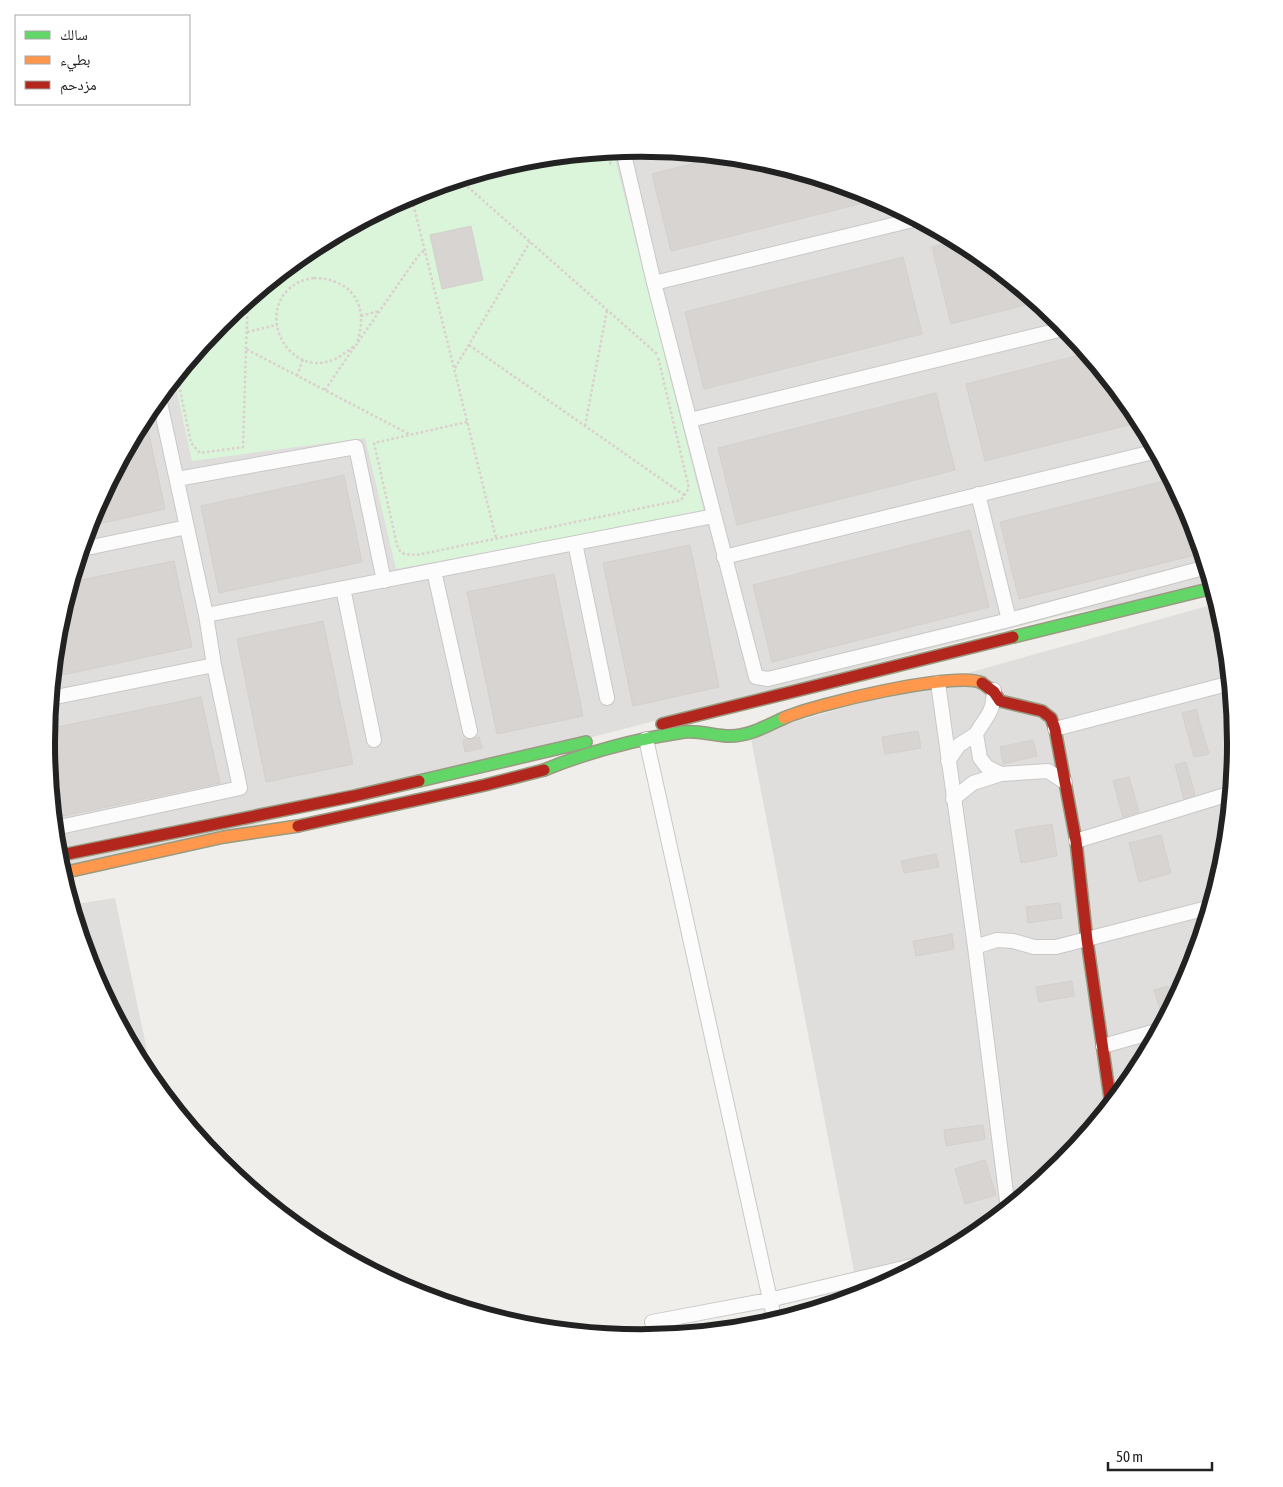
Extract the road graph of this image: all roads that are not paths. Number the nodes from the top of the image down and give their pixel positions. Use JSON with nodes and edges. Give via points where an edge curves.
{"nodes":[{"id":1,"x":625,"y":157,"type":"edge"},
{"id":2,"x":908,"y":221,"type":"edge"},
{"id":3,"x":654,"y":283,"type":"junction"},
{"id":4,"x":1057,"y":330,"type":"edge"},
{"id":5,"x":161,"y":408,"type":"edge"},
{"id":6,"x":690,"y":420,"type":"junction"},
{"id":7,"x":1150,"y":453,"type":"edge"},
{"id":8,"x":177,"y":479,"type":"junction"},
{"id":9,"x":978,"y":494,"type":"junction"},
{"id":10,"x":714,"y":516,"type":"junction"},
{"id":11,"x":188,"y":527,"type":"junction"},
{"id":12,"x":575,"y":544,"type":"junction"},
{"id":13,"x":89,"y":548,"type":"edge"},
{"id":14,"x":724,"y":557,"type":"junction"},
{"id":15,"x":1201,"y":569,"type":"edge"},
{"id":16,"x":434,"y":571,"type":"junction"},
{"id":17,"x":384,"y":581,"type":"junction"},
{"id":18,"x":343,"y":588,"type":"junction"},
{"id":19,"x":1207,"y":589,"type":"edge"},
{"id":20,"x":206,"y":615,"type":"junction"},
{"id":21,"x":1009,"y":620,"type":"junction"},
{"id":22,"x":214,"y":665,"type":"junction"},
{"id":23,"x":938,"y":683,"type":"junction"},
{"id":24,"x":1225,"y":685,"type":"edge"},
{"id":25,"x":994,"y":691,"type":"junction"},
{"id":26,"x":57,"y":697,"type":"edge"},
{"id":27,"x":607,"y":698,"type":"dead end"},
{"id":28,"x":1055,"y":730,"type":"junction"},
{"id":29,"x":470,"y":731,"type":"dead end"},
{"id":30,"x":976,"y":734,"type":"junction"},
{"id":31,"x":646,"y":739,"type":"junction"},
{"id":32,"x":374,"y":740,"type":"dead end"},
{"id":33,"x":948,"y":761,"type":"junction"},
{"id":34,"x":1001,"y":774,"type":"junction"},
{"id":35,"x":1065,"y":782,"type":"junction"},
{"id":36,"x":1226,"y":796,"type":"edge"},
{"id":37,"x":954,"y":799,"type":"junction"},
{"id":38,"x":61,"y":827,"type":"edge"},
{"id":39,"x":1076,"y":841,"type":"junction"},
{"id":40,"x":65,"y":854,"type":"edge"},
{"id":41,"x":69,"y":871,"type":"edge"},
{"id":42,"x":1204,"y":909,"type":"edge"},
{"id":43,"x":1087,"y":940,"type":"junction"},
{"id":44,"x":974,"y":947,"type":"junction"},
{"id":45,"x":1152,"y":1032,"type":"edge"},
{"id":46,"x":1103,"y":1046,"type":"junction"},
{"id":47,"x":1110,"y":1097,"type":"edge"},
{"id":48,"x":1007,"y":1202,"type":"edge"},
{"id":49,"x":905,"y":1268,"type":"edge"},
{"id":50,"x":769,"y":1300,"type":"junction"},
{"id":51,"x":773,"y":1315,"type":"edge"},
{"id":52,"x":652,"y":1322,"type":"dead end"}],
"edges":[{"from":1,"to":3,"type":"street"},
{"from":2,"to":3,"type":"street"},
{"from":3,"to":6,"type":"street"},
{"from":4,"to":6,"type":"street"},
{"from":5,"to":8,"type":"street"},
{"from":6,"to":10,"type":"street"},
{"from":7,"to":9,"type":"street"},
{"from":8,"to":11,"type":"street"},
{"from":8,"to":17,"type":"street","via":[[356,447]]},
{"from":9,"to":14,"type":"street"},
{"from":9,"to":21,"type":"street"},
{"from":10,"to":12,"type":"street"},
{"from":10,"to":14,"type":"street"},
{"from":11,"to":13,"type":"street"},
{"from":11,"to":20,"type":"street"},
{"from":12,"to":16,"type":"street"},
{"from":12,"to":27,"type":"street"},
{"from":14,"to":21,"type":"street","via":[[753,672],[760,679]]},
{"from":15,"to":21,"type":"street"},
{"from":16,"to":17,"type":"street"},
{"from":16,"to":29,"type":"street"},
{"from":17,"to":18,"type":"street"},
{"from":18,"to":20,"type":"street"},
{"from":18,"to":32,"type":"street"},
{"from":19,"to":40,"type":"street","via":[[749,704],[364,794]]},
{"from":20,"to":22,"type":"street"},
{"from":22,"to":26,"type":"street"},
{"from":22,"to":38,"type":"street","via":[[240,788]]},
{"from":23,"to":25,"type":"street","via":[[966,679],[980,681]]},
{"from":23,"to":31,"type":"street","via":[[851,697],[799,710],[750,734],[730,736],[687,732]]},
{"from":23,"to":33,"type":"street"},
{"from":24,"to":28,"type":"street"},
{"from":25,"to":28,"type":"street","via":[[1000,701],[1042,711],[1051,718]]},
{"from":25,"to":30,"type":"street","via":[[993,705]]},
{"from":28,"to":35,"type":"street"},
{"from":30,"to":33,"type":"street","via":[[959,745]]},
{"from":30,"to":34,"type":"street","via":[[980,758],[987,767]]},
{"from":31,"to":41,"type":"street","via":[[571,759],[542,771],[476,787]]},
{"from":31,"to":50,"type":"street"},
{"from":33,"to":37,"type":"street"},
{"from":34,"to":35,"type":"street","via":[[1048,771]]},
{"from":34,"to":37,"type":"street","via":[[973,783]]},
{"from":35,"to":39,"type":"street"},
{"from":36,"to":39,"type":"street"},
{"from":37,"to":44,"type":"street"},
{"from":39,"to":43,"type":"street"},
{"from":42,"to":43,"type":"street"},
{"from":43,"to":44,"type":"street","via":[[1056,947],[1034,947],[997,940]]},
{"from":43,"to":46,"type":"street"},
{"from":44,"to":48,"type":"street"},
{"from":45,"to":46,"type":"street"},
{"from":46,"to":47,"type":"street"},
{"from":49,"to":50,"type":"street"},
{"from":50,"to":51,"type":"street"},
{"from":50,"to":52,"type":"street"}]}
